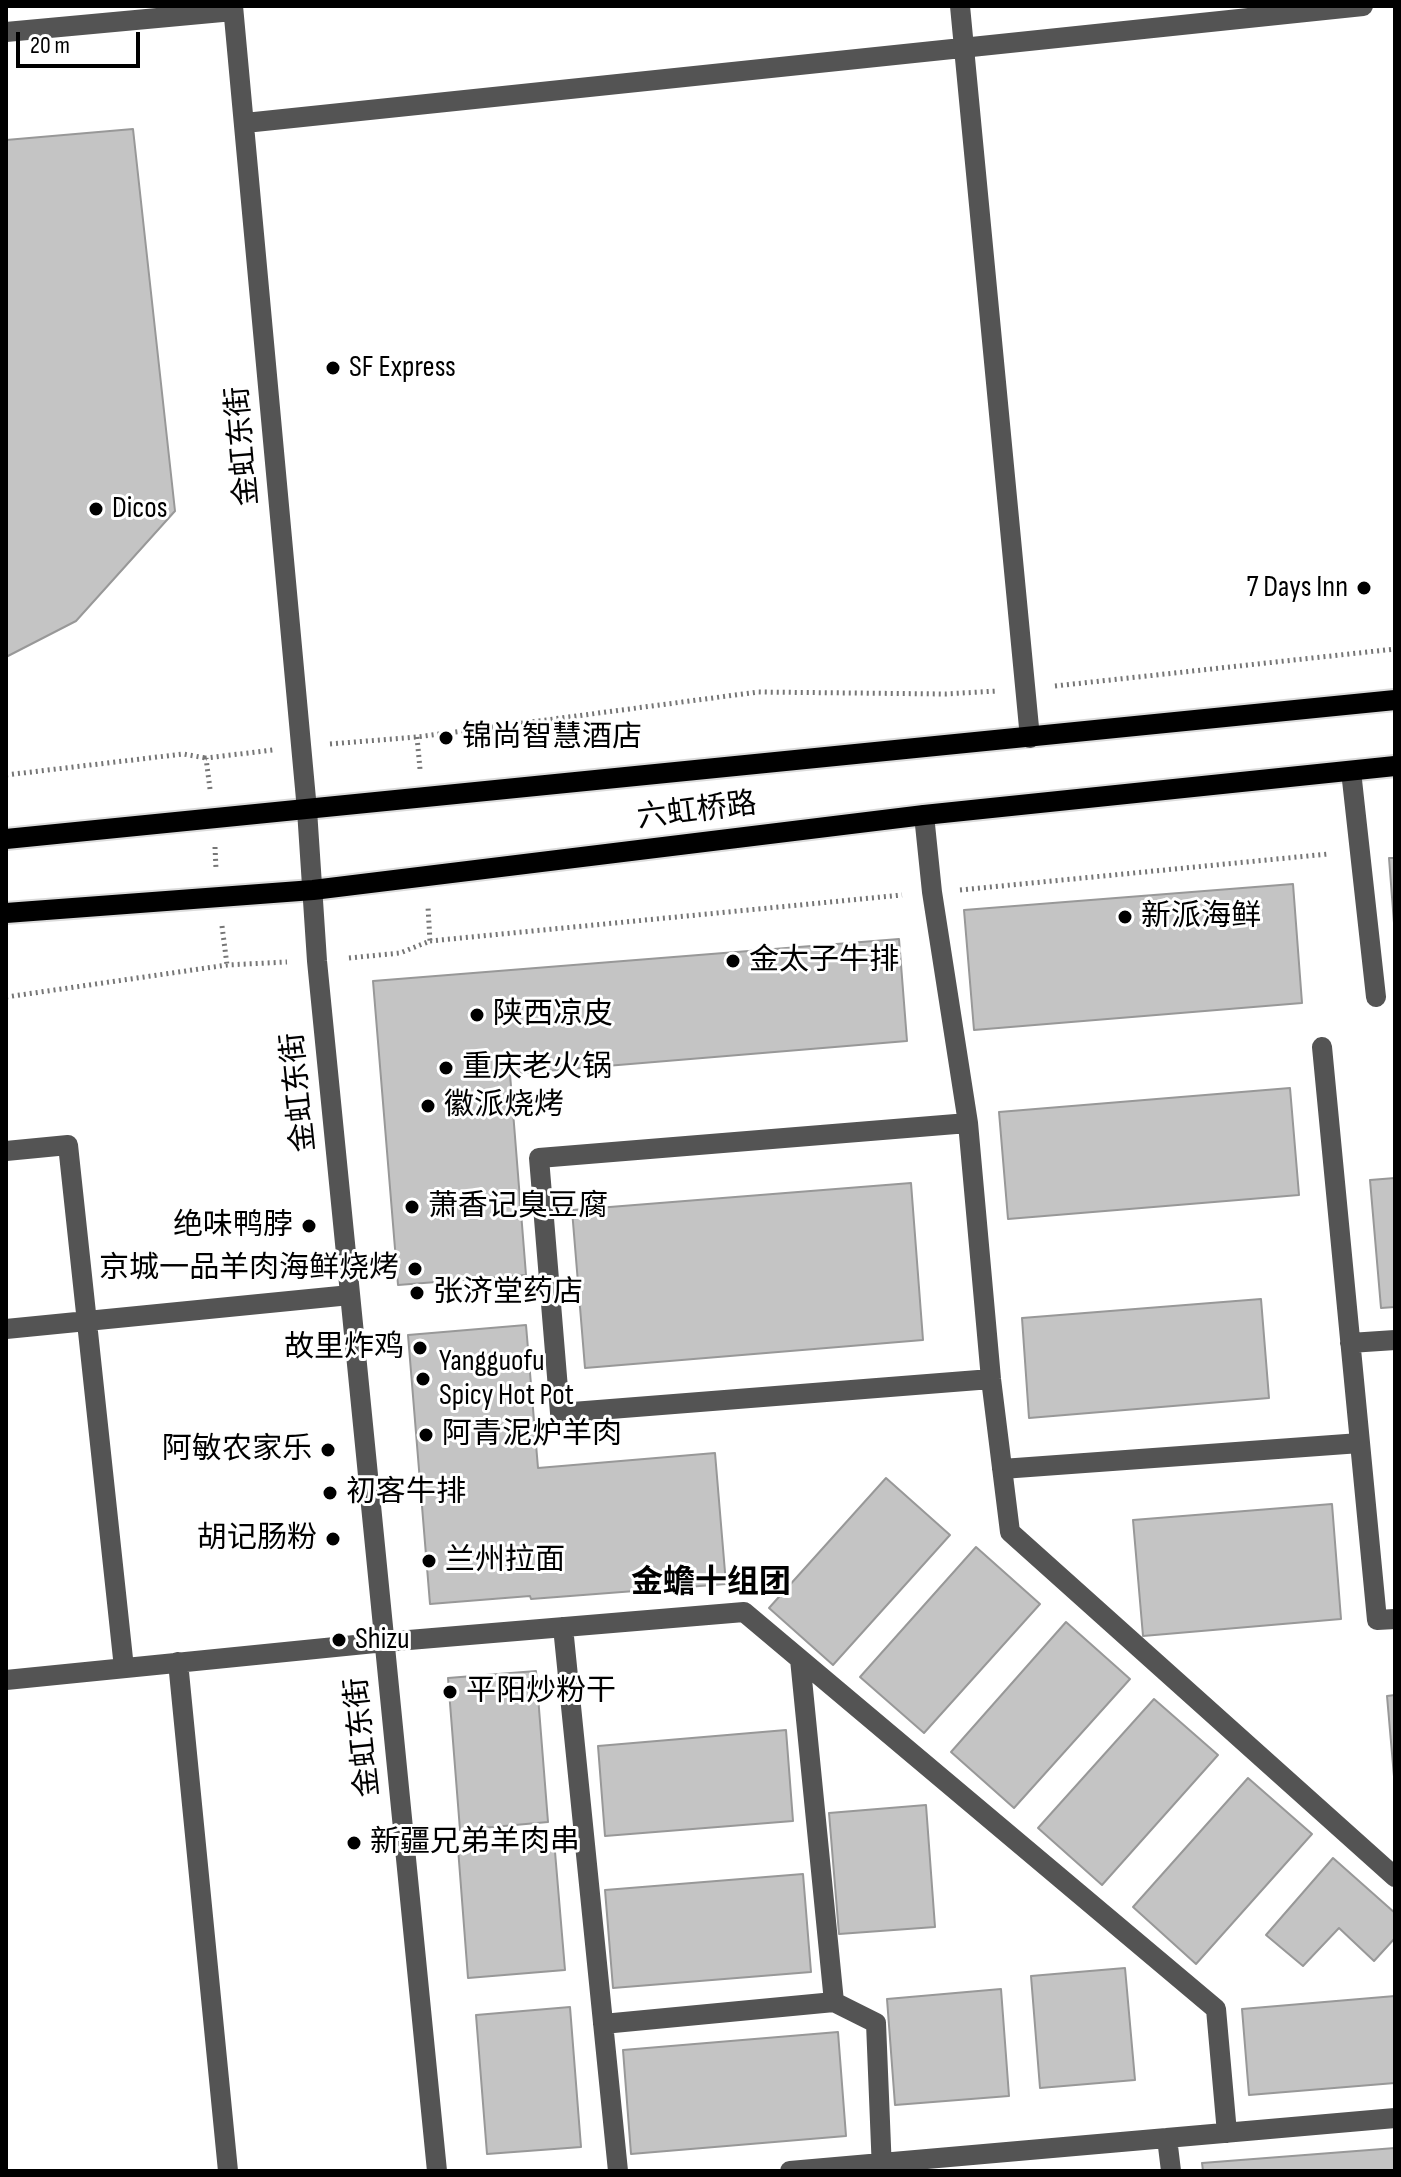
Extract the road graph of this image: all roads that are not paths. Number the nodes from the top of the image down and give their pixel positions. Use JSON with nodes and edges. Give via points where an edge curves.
{"nodes":[{"id":1,"x":960,"y":6,"type":"edge"},
{"id":2,"x":1363,"y":6,"type":"edge"},
{"id":3,"x":233,"y":9,"type":"edge"},
{"id":4,"x":6,"y":32,"type":"edge"},
{"id":5,"x":964,"y":48,"type":"junction"},
{"id":6,"x":245,"y":123,"type":"junction"},
{"id":7,"x":1395,"y":700,"type":"edge"},
{"id":8,"x":1030,"y":738,"type":"junction"},
{"id":9,"x":1395,"y":766,"type":"edge"},
{"id":10,"x":1351,"y":771,"type":"junction"},
{"id":11,"x":307,"y":810,"type":"junction"},
{"id":12,"x":924,"y":815,"type":"junction"},
{"id":13,"x":6,"y":839,"type":"edge"},
{"id":14,"x":313,"y":890,"type":"junction"},
{"id":15,"x":6,"y":913,"type":"edge"},
{"id":16,"x":1376,"y":997,"type":"dead end"},
{"id":17,"x":1322,"y":1047,"type":"dead end"},
{"id":18,"x":968,"y":1123,"type":"junction"},
{"id":19,"x":6,"y":1151,"type":"edge"},
{"id":20,"x":350,"y":1295,"type":"junction"},
{"id":21,"x":87,"y":1321,"type":"junction"},
{"id":22,"x":6,"y":1329,"type":"edge"},
{"id":23,"x":1395,"y":1340,"type":"edge"},
{"id":24,"x":1350,"y":1343,"type":"junction"},
{"id":25,"x":991,"y":1379,"type":"junction"},
{"id":26,"x":1360,"y":1443,"type":"junction"},
{"id":27,"x":1002,"y":1469,"type":"junction"},
{"id":28,"x":1395,"y":1619,"type":"edge"},
{"id":29,"x":563,"y":1627,"type":"junction"},
{"id":30,"x":385,"y":1642,"type":"junction"},
{"id":31,"x":800,"y":1659,"type":"junction"},
{"id":32,"x":178,"y":1662,"type":"junction"},
{"id":33,"x":124,"y":1668,"type":"junction"},
{"id":34,"x":6,"y":1680,"type":"edge"},
{"id":35,"x":1395,"y":1877,"type":"edge"},
{"id":36,"x":834,"y":2002,"type":"junction"},
{"id":37,"x":603,"y":2024,"type":"junction"},
{"id":38,"x":1395,"y":2118,"type":"edge"},
{"id":39,"x":1227,"y":2133,"type":"junction"},
{"id":40,"x":1167,"y":2138,"type":"junction"},
{"id":41,"x":882,"y":2167,"type":"edge"},
{"id":42,"x":228,"y":2171,"type":"edge"},
{"id":43,"x":437,"y":2171,"type":"edge"},
{"id":44,"x":618,"y":2171,"type":"edge"},
{"id":45,"x":790,"y":2171,"type":"edge"},
{"id":46,"x":1171,"y":2171,"type":"edge"}],
"edges":[{"from":1,"to":5,"type":"street"},
{"from":2,"to":5,"type":"street"},
{"from":3,"to":4,"type":"street"},
{"from":3,"to":6,"type":"street","name":"金虹东街"},
{"from":5,"to":6,"type":"street"},
{"from":5,"to":8,"type":"street"},
{"from":6,"to":11,"type":"street","name":"金虹东街"},
{"from":7,"to":8,"type":"main road","name":"六虹桥路"},
{"from":8,"to":11,"type":"main road","name":"六虹桥路"},
{"from":9,"to":10,"type":"main road","name":"六虹桥路"},
{"from":10,"to":12,"type":"main road","name":"六虹桥路"},
{"from":10,"to":16,"type":"street"},
{"from":11,"to":13,"type":"main road","name":"六虹桥路"},
{"from":11,"to":14,"type":"street","name":"金虹东街"},
{"from":12,"to":14,"type":"main road","name":"六虹桥路"},
{"from":12,"to":18,"type":"street"},
{"from":14,"to":15,"type":"main road","name":"六虹桥路"},
{"from":14,"to":20,"type":"street","name":"金虹东街"},
{"from":17,"to":24,"type":"street"},
{"from":18,"to":25,"type":"street"},
{"from":18,"to":25,"type":"street","via":[[539,1158],[560,1413]]},
{"from":19,"to":21,"type":"street","via":[[68,1145]]},
{"from":20,"to":21,"type":"street"},
{"from":20,"to":30,"type":"street","name":"金虹东街"},
{"from":21,"to":22,"type":"street"},
{"from":21,"to":33,"type":"street"},
{"from":23,"to":24,"type":"street"},
{"from":24,"to":26,"type":"street"},
{"from":25,"to":27,"type":"street"},
{"from":26,"to":27,"type":"street"},
{"from":26,"to":28,"type":"street","via":[[1377,1620]]},
{"from":27,"to":35,"type":"street","via":[[1010,1532]]},
{"from":29,"to":30,"type":"street"},
{"from":29,"to":31,"type":"street","via":[[744,1612]]},
{"from":29,"to":37,"type":"street"},
{"from":30,"to":32,"type":"street"},
{"from":30,"to":43,"type":"street","name":"金虹东街"},
{"from":31,"to":36,"type":"street"},
{"from":31,"to":39,"type":"street","via":[[1216,2009]]},
{"from":32,"to":33,"type":"street"},
{"from":32,"to":42,"type":"street"},
{"from":33,"to":34,"type":"street"},
{"from":36,"to":37,"type":"street"},
{"from":36,"to":41,"type":"street","via":[[876,2023]]},
{"from":37,"to":44,"type":"street"},
{"from":38,"to":39,"type":"street"},
{"from":39,"to":40,"type":"street"},
{"from":40,"to":41,"type":"street"},
{"from":40,"to":46,"type":"street"},
{"from":41,"to":45,"type":"street"}]}
